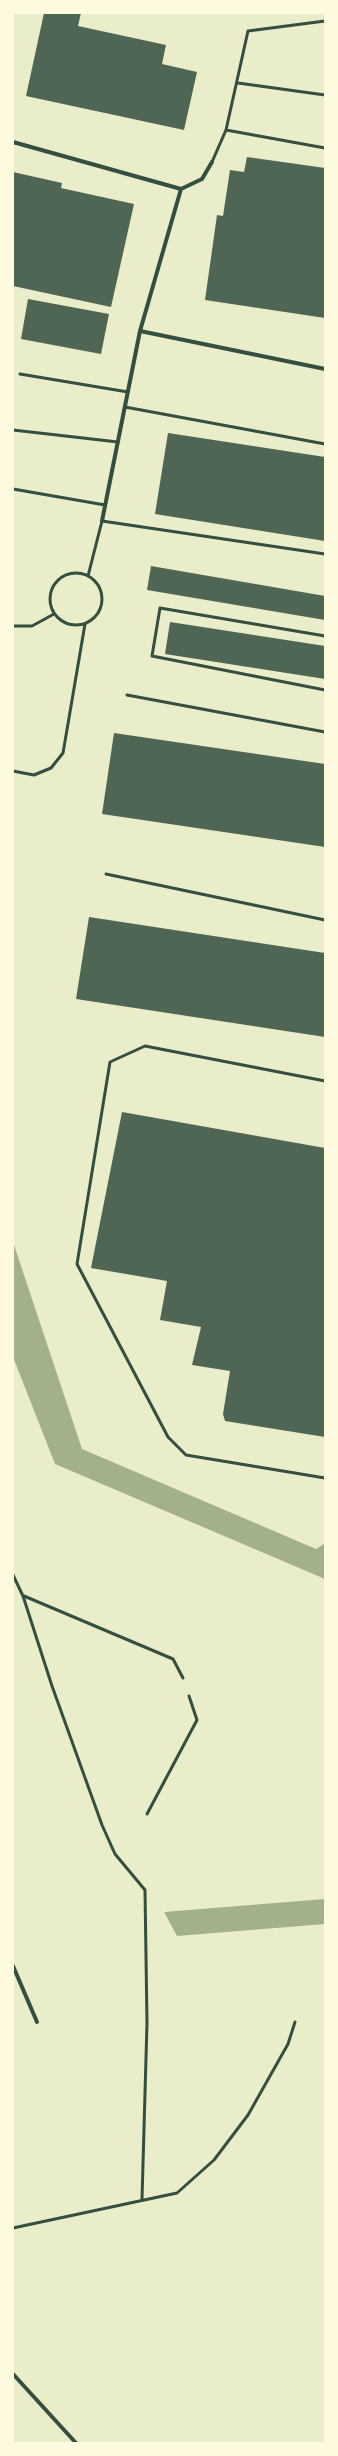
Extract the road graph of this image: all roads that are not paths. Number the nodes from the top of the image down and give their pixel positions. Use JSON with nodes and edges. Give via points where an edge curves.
{"nodes":[{"id":1,"x":325,"y":21,"type":"edge"},
{"id":2,"x":238,"y":82,"type":"junction"},
{"id":3,"x":325,"y":95,"type":"edge"},
{"id":4,"x":226,"y":130,"type":"junction"},
{"id":5,"x":13,"y":142,"type":"edge"},
{"id":6,"x":325,"y":148,"type":"edge"},
{"id":7,"x":212,"y":162,"type":"joint"},
{"id":8,"x":181,"y":189,"type":"junction"},
{"id":9,"x":140,"y":331,"type":"junction"},
{"id":10,"x":325,"y":369,"type":"edge"},
{"id":11,"x":20,"y":374,"type":"dead end"},
{"id":12,"x":128,"y":392,"type":"junction"},
{"id":13,"x":125,"y":407,"type":"junction"},
{"id":14,"x":13,"y":430,"type":"edge"},
{"id":15,"x":118,"y":442,"type":"junction"},
{"id":16,"x":325,"y":444,"type":"edge"},
{"id":17,"x":13,"y":489,"type":"edge"},
{"id":18,"x":105,"y":505,"type":"junction"},
{"id":19,"x":102,"y":521,"type":"junction"},
{"id":20,"x":325,"y":554,"type":"edge"},
{"id":21,"x":88,"y":576,"type":"junction"},
{"id":22,"x":54,"y":614,"type":"junction"},
{"id":23,"x":85,"y":624,"type":"junction"},
{"id":24,"x":13,"y":626,"type":"edge"},
{"id":25,"x":325,"y":636,"type":"edge"},
{"id":26,"x":325,"y":690,"type":"edge"},
{"id":27,"x":126,"y":695,"type":"dead end"},
{"id":28,"x":325,"y":732,"type":"edge"},
{"id":29,"x":13,"y":771,"type":"edge"},
{"id":30,"x":106,"y":874,"type":"dead end"},
{"id":31,"x":325,"y":920,"type":"edge"},
{"id":32,"x":325,"y":1081,"type":"edge"},
{"id":33,"x":325,"y":1478,"type":"edge"},
{"id":34,"x":13,"y":1575,"type":"edge"},
{"id":35,"x":23,"y":1596,"type":"junction"},
{"id":36,"x":183,"y":1678,"type":"dead end"},
{"id":37,"x":189,"y":1696,"type":"dead end"},
{"id":38,"x":147,"y":1814,"type":"dead end"},
{"id":39,"x":13,"y":1966,"type":"edge"},
{"id":40,"x":37,"y":2022,"type":"dead end"},
{"id":41,"x":295,"y":2022,"type":"dead end"},
{"id":42,"x":142,"y":2199,"type":"junction"},
{"id":43,"x":13,"y":2228,"type":"edge"},
{"id":44,"x":13,"y":2374,"type":"edge"},
{"id":45,"x":76,"y":2443,"type":"edge"}],
"edges":[{"from":1,"to":2,"type":"lane","via":[[248,31]]},
{"from":2,"to":3,"type":"lane"},
{"from":2,"to":4,"type":"lane"},
{"from":4,"to":6,"type":"lane"},
{"from":4,"to":7,"type":"lane"},
{"from":5,"to":8,"type":"street"},
{"from":7,"to":8,"type":"street","via":[[202,179]]},
{"from":8,"to":9,"type":"street"},
{"from":9,"to":10,"type":"street"},
{"from":9,"to":12,"type":"street"},
{"from":11,"to":12,"type":"lane"},
{"from":12,"to":13,"type":"street"},
{"from":13,"to":15,"type":"street"},
{"from":13,"to":16,"type":"lane"},
{"from":14,"to":15,"type":"lane"},
{"from":15,"to":18,"type":"street"},
{"from":17,"to":18,"type":"lane"},
{"from":18,"to":19,"type":"street"},
{"from":19,"to":20,"type":"lane"},
{"from":19,"to":21,"type":"lane"},
{"from":21,"to":22,"type":"lane","via":[[71,574],[56,582],[50,598]]},
{"from":21,"to":23,"type":"lane","via":[[100,588],[102,605],[92,620]]},
{"from":22,"to":23,"type":"lane","via":[[68,624]]},
{"from":22,"to":24,"type":"lane","via":[[46,621],[32,626]]},
{"from":23,"to":29,"type":"lane","via":[[63,753],[51,768],[34,775]]},
{"from":25,"to":26,"type":"lane","via":[[160,608],[152,656]]},
{"from":27,"to":28,"type":"lane"},
{"from":30,"to":31,"type":"lane"},
{"from":32,"to":33,"type":"lane","via":[[145,1046],[110,1062],[77,1264],[168,1437],[186,1455]]},
{"from":34,"to":35,"type":"lane"},
{"from":35,"to":36,"type":"lane","via":[[173,1659]]},
{"from":35,"to":42,"type":"lane","via":[[102,1825],[116,1854],[145,1890],[147,2023]]},
{"from":37,"to":38,"type":"lane","via":[[196,1720]]},
{"from":39,"to":40,"type":"street"},
{"from":41,"to":42,"type":"lane","via":[[288,2044],[248,2115],[214,2160],[177,2192]]},
{"from":42,"to":43,"type":"lane"},
{"from":44,"to":45,"type":"street"}]}
